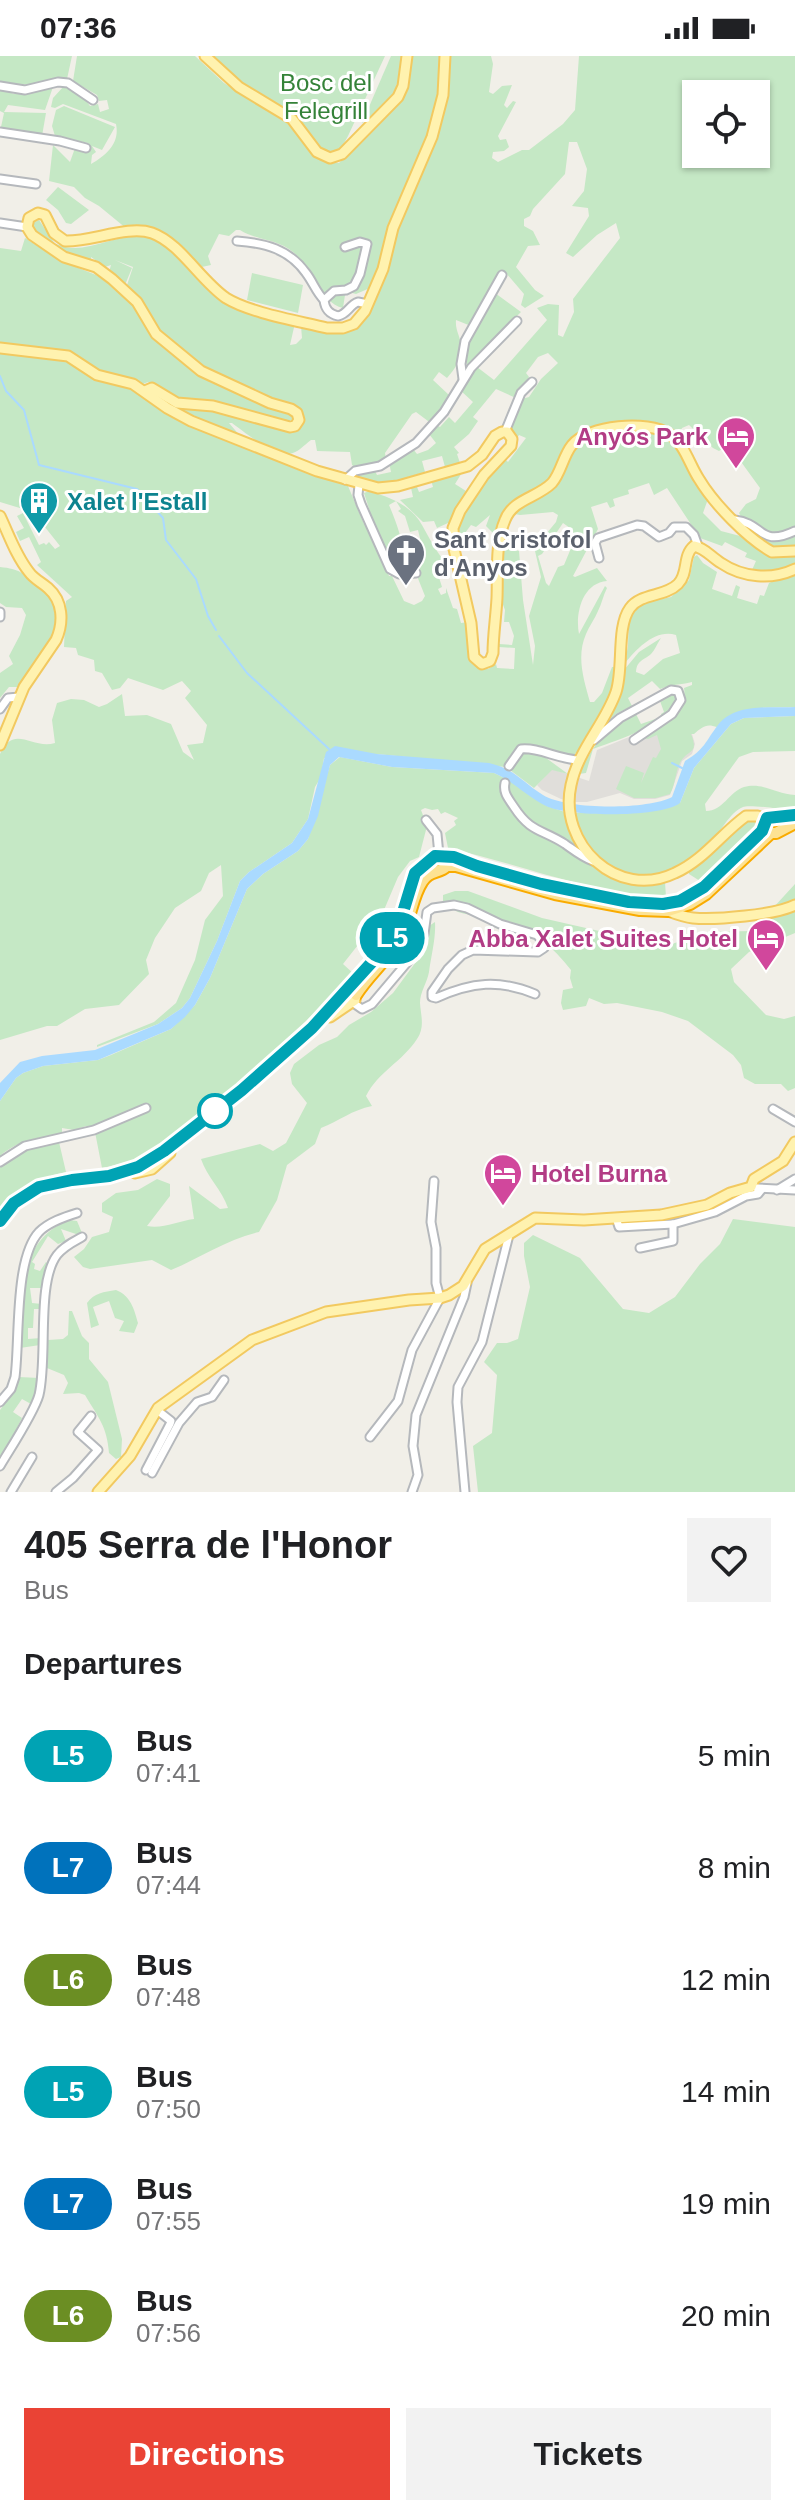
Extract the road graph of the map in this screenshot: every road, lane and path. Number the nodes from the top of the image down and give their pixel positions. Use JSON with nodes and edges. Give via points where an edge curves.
{"nodes":[{"id":1,"x":205,"y":56,"type":"edge"},
{"id":2,"x":407,"y":56,"type":"edge"},
{"id":3,"x":445,"y":56,"type":"edge"},
{"id":4,"x":0,"y":86,"type":"edge"},
{"id":5,"x":93,"y":100,"type":"dead end"},
{"id":6,"x":0,"y":132,"type":"edge"},
{"id":7,"x":86,"y":148,"type":"dead end"},
{"id":8,"x":0,"y":179,"type":"edge"},
{"id":9,"x":36,"y":184,"type":"dead end"},
{"id":10,"x":0,"y":223,"type":"edge"},
{"id":11,"x":27,"y":227,"type":"junction"},
{"id":12,"x":237,"y":241,"type":"dead end"},
{"id":13,"x":345,"y":247,"type":"dead end"},
{"id":14,"x":502,"y":275,"type":"dead end"},
{"id":15,"x":324,"y":300,"type":"junction"},
{"id":16,"x":368,"y":304,"type":"junction"},
{"id":17,"x":517,"y":321,"type":"dead end"},
{"id":18,"x":0,"y":348,"type":"edge"},
{"id":19,"x":463,"y":379,"type":"junction"},
{"id":20,"x":532,"y":382,"type":"dead end"},
{"id":21,"x":145,"y":391,"type":"junction"},
{"id":22,"x":505,"y":432,"type":"junction"},
{"id":23,"x":345,"y":480,"type":"junction"},
{"id":24,"x":359,"y":485,"type":"junction"},
{"id":25,"x":0,"y":516,"type":"edge"},
{"id":26,"x":735,"y":520,"type":"junction"},
{"id":27,"x":795,"y":531,"type":"edge"},
{"id":28,"x":698,"y":546,"type":"junction"},
{"id":29,"x":795,"y":551,"type":"edge"},
{"id":30,"x":599,"y":558,"type":"dead end"},
{"id":31,"x":795,"y":569,"type":"edge"},
{"id":32,"x":416,"y":573,"type":"dead end"},
{"id":33,"x":19,"y":697,"type":"junction"},
{"id":34,"x":0,"y":709,"type":"edge"},
{"id":35,"x":634,"y":740,"type":"dead end"},
{"id":36,"x":0,"y":745,"type":"edge"},
{"id":37,"x":587,"y":747,"type":"junction"},
{"id":38,"x":579,"y":762,"type":"junction"},
{"id":39,"x":509,"y":766,"type":"dead end"},
{"id":40,"x":505,"y":783,"type":"dead end"},
{"id":41,"x":795,"y":815,"type":"edge"},
{"id":42,"x":426,"y":820,"type":"dead end"},
{"id":43,"x":776,"y":826,"type":"edge"},
{"id":44,"x":440,"y":859,"type":"junction"},
{"id":45,"x":593,"y":861,"type":"junction"},
{"id":46,"x":408,"y":896,"type":"joint"},
{"id":47,"x":696,"y":898,"type":"junction"},
{"id":48,"x":795,"y":905,"type":"edge"},
{"id":49,"x":668,"y":911,"type":"junction"},
{"id":50,"x":701,"y":918,"type":"junction"},
{"id":51,"x":535,"y":994,"type":"dead end"},
{"id":52,"x":350,"y":997,"type":"junction"},
{"id":53,"x":146,"y":1108,"type":"dead end"},
{"id":54,"x":773,"y":1109,"type":"dead end"},
{"id":55,"x":795,"y":1122,"type":"edge"},
{"id":56,"x":795,"y":1142,"type":"edge"},
{"id":57,"x":0,"y":1162,"type":"edge"},
{"id":58,"x":150,"y":1164,"type":"junction"},
{"id":59,"x":795,"y":1179,"type":"edge"},
{"id":60,"x":434,"y":1181,"type":"dead end"},
{"id":61,"x":751,"y":1187,"type":"junction"},
{"id":62,"x":762,"y":1189,"type":"junction"},
{"id":63,"x":777,"y":1190,"type":"junction"},
{"id":64,"x":795,"y":1190,"type":"edge"},
{"id":65,"x":77,"y":1213,"type":"dead end"},
{"id":66,"x":616,"y":1218,"type":"junction"},
{"id":67,"x":0,"y":1221,"type":"edge"},
{"id":68,"x":673,"y":1224,"type":"junction"},
{"id":69,"x":0,"y":1232,"type":"edge"},
{"id":70,"x":509,"y":1235,"type":"junction"},
{"id":71,"x":82,"y":1237,"type":"dead end"},
{"id":72,"x":640,"y":1248,"type":"dead end"},
{"id":73,"x":466,"y":1281,"type":"junction"},
{"id":74,"x":440,"y":1298,"type":"junction"},
{"id":75,"x":224,"y":1380,"type":"dead end"},
{"id":76,"x":0,"y":1402,"type":"edge"},
{"id":77,"x":159,"y":1408,"type":"junction"},
{"id":78,"x":91,"y":1416,"type":"dead end"},
{"id":79,"x":179,"y":1423,"type":"junction"},
{"id":80,"x":370,"y":1437,"type":"dead end"},
{"id":81,"x":32,"y":1457,"type":"dead end"},
{"id":82,"x":0,"y":1466,"type":"edge"},
{"id":83,"x":417,"y":1483,"type":"junction"},
{"id":84,"x":11,"y":1492,"type":"edge"},
{"id":85,"x":56,"y":1492,"type":"edge"},
{"id":86,"x":98,"y":1492,"type":"edge"},
{"id":87,"x":412,"y":1492,"type":"edge"},
{"id":88,"x":423,"y":1492,"type":"edge"},
{"id":89,"x":465,"y":1492,"type":"edge"}],
"edges":[{"from":1,"to":2,"type":"main road","via":[[239,87],[292,119],[317,152],[330,158],[342,154],[398,97]]},
{"from":3,"to":16,"type":"main road","via":[[443,95],[432,137],[397,217]]},
{"from":4,"to":5,"type":"street","via":[[25,90],[68,83]]},
{"from":6,"to":7,"type":"street"},
{"from":8,"to":9,"type":"street"},
{"from":10,"to":11,"type":"street"},
{"from":11,"to":16,"type":"main road","via":[[29,218],[41,213],[65,241],[152,233],[229,300],[327,328],[354,324]]},
{"from":11,"to":21,"type":"main road","via":[[64,257],[96,267],[123,288],[156,334],[188,362],[291,409],[299,420],[290,427],[177,403],[152,388]]},
{"from":12,"to":15,"type":"street","via":[[283,251],[305,271]]},
{"from":13,"to":15,"type":"street","via":[[367,244],[360,274],[354,286]]},
{"from":14,"to":19,"type":"street","via":[[465,341]]},
{"from":15,"to":16,"type":"street","via":[[330,313],[338,316],[358,302]]},
{"from":17,"to":19,"type":"street"},
{"from":18,"to":21,"type":"main road","via":[[64,355],[90,372]]},
{"from":19,"to":23,"type":"street","via":[[444,412],[416,443]]},
{"from":20,"to":22,"type":"street","via":[[521,393]]},
{"from":21,"to":23,"type":"main road","via":[[191,421]]},
{"from":22,"to":24,"type":"main road","via":[[468,466],[388,488]]},
{"from":22,"to":26,"type":"main road","via":[[511,435],[511,446],[484,475],[453,528],[479,663],[487,663],[493,653],[499,544],[506,516],[553,481],[574,442],[588,434],[634,426],[667,432],[709,493]]},
{"from":23,"to":24,"type":"main road"},
{"from":24,"to":32,"type":"street","via":[[361,504],[390,569]]},
{"from":25,"to":33,"type":"main road","via":[[24,565],[53,594],[61,612],[56,640]]},
{"from":26,"to":27,"type":"street","via":[[768,537]]},
{"from":26,"to":29,"type":"main road","via":[[772,552]]},
{"from":28,"to":30,"type":"street","via":[[686,527],[674,527],[659,537],[637,525],[598,538]]},
{"from":28,"to":31,"type":"main road","via":[[721,563],[750,574],[776,577]]},
{"from":28,"to":37,"type":"main road","via":[[688,552],[677,585],[636,602],[628,611],[617,690]]},
{"from":33,"to":34,"type":"street","via":[[8,698]]},
{"from":33,"to":36,"type":"main road"},
{"from":35,"to":37,"type":"street","via":[[672,714],[680,693],[671,690],[620,718]]},
{"from":37,"to":38,"type":"main road"},
{"from":38,"to":39,"type":"street","via":[[531,748],[521,749]]},
{"from":38,"to":45,"type":"main road","via":[[569,810],[574,831]]},
{"from":40,"to":45,"type":"street","via":[[504,793],[532,829]]},
{"from":41,"to":43,"type":"highway"},
{"from":42,"to":44,"type":"street","via":[[437,834]]},
{"from":43,"to":45,"type":"main road","via":[[758,809],[744,810],[710,849],[677,873],[651,880],[627,878]]},
{"from":43,"to":47,"type":"highway"},
{"from":44,"to":46,"type":"highway","via":[[424,863],[415,873]]},
{"from":44,"to":47,"type":"highway","via":[[454,857],[541,884],[629,902],[656,905]]},
{"from":44,"to":49,"type":"highway","via":[[555,894]]},
{"from":44,"to":52,"type":"highway","via":[[442,871],[422,880],[398,942]]},
{"from":46,"to":52,"type":"main road","via":[[393,935]]},
{"from":47,"to":49,"type":"highway"},
{"from":47,"to":50,"type":"main road","via":[[690,912]]},
{"from":48,"to":50,"type":"main road","via":[[781,911]]},
{"from":49,"to":50,"type":"main road"},
{"from":51,"to":52,"type":"street","via":[[495,984],[432,997],[448,969],[473,950],[544,948],[537,935],[454,905],[427,912],[416,952],[372,1004],[362,1009]]},
{"from":52,"to":58,"type":"main road","via":[[263,1078]]},
{"from":53,"to":57,"type":"street","via":[[94,1130],[25,1146]]},
{"from":54,"to":55,"type":"street"},
{"from":56,"to":61,"type":"main road","via":[[783,1161],[754,1179]]},
{"from":58,"to":67,"type":"main road","via":[[39,1187],[14,1203]]},
{"from":58,"to":69,"type":"main road","via":[[110,1179],[44,1190],[15,1209]]},
{"from":59,"to":63,"type":"street"},
{"from":60,"to":74,"type":"street","via":[[431,1222]]},
{"from":61,"to":62,"type":"street"},
{"from":61,"to":66,"type":"main road","via":[[707,1205]]},
{"from":62,"to":63,"type":"street"},
{"from":62,"to":68,"type":"street","via":[[715,1212]]},
{"from":63,"to":64,"type":"street"},
{"from":65,"to":76,"type":"street","via":[[48,1225],[30,1245],[22,1277],[15,1377]]},
{"from":66,"to":68,"type":"street","via":[[619,1227]]},
{"from":66,"to":70,"type":"main road","via":[[535,1218]]},
{"from":68,"to":72,"type":"street","via":[[673,1241]]},
{"from":70,"to":73,"type":"main road","via":[[485,1249]]},
{"from":70,"to":89,"type":"street","via":[[482,1342],[458,1387]]},
{"from":71,"to":82,"type":"street","via":[[52,1263],[39,1394]]},
{"from":73,"to":74,"type":"main road"},
{"from":73,"to":83,"type":"street","via":[[416,1415]]},
{"from":74,"to":77,"type":"main road","via":[[326,1312],[252,1340]]},
{"from":74,"to":80,"type":"street","via":[[412,1350],[398,1401]]},
{"from":75,"to":79,"type":"street","via":[[212,1397],[197,1402]]},
{"from":77,"to":79,"type":"street"},
{"from":77,"to":79,"type":"street","via":[[171,1421],[149,1472]]},
{"from":77,"to":86,"type":"main road","via":[[130,1456]]},
{"from":78,"to":85,"type":"street","via":[[78,1432],[98,1450]]},
{"from":81,"to":84,"type":"street"},
{"from":83,"to":87,"type":"street"},
{"from":83,"to":88,"type":"street"}]}
